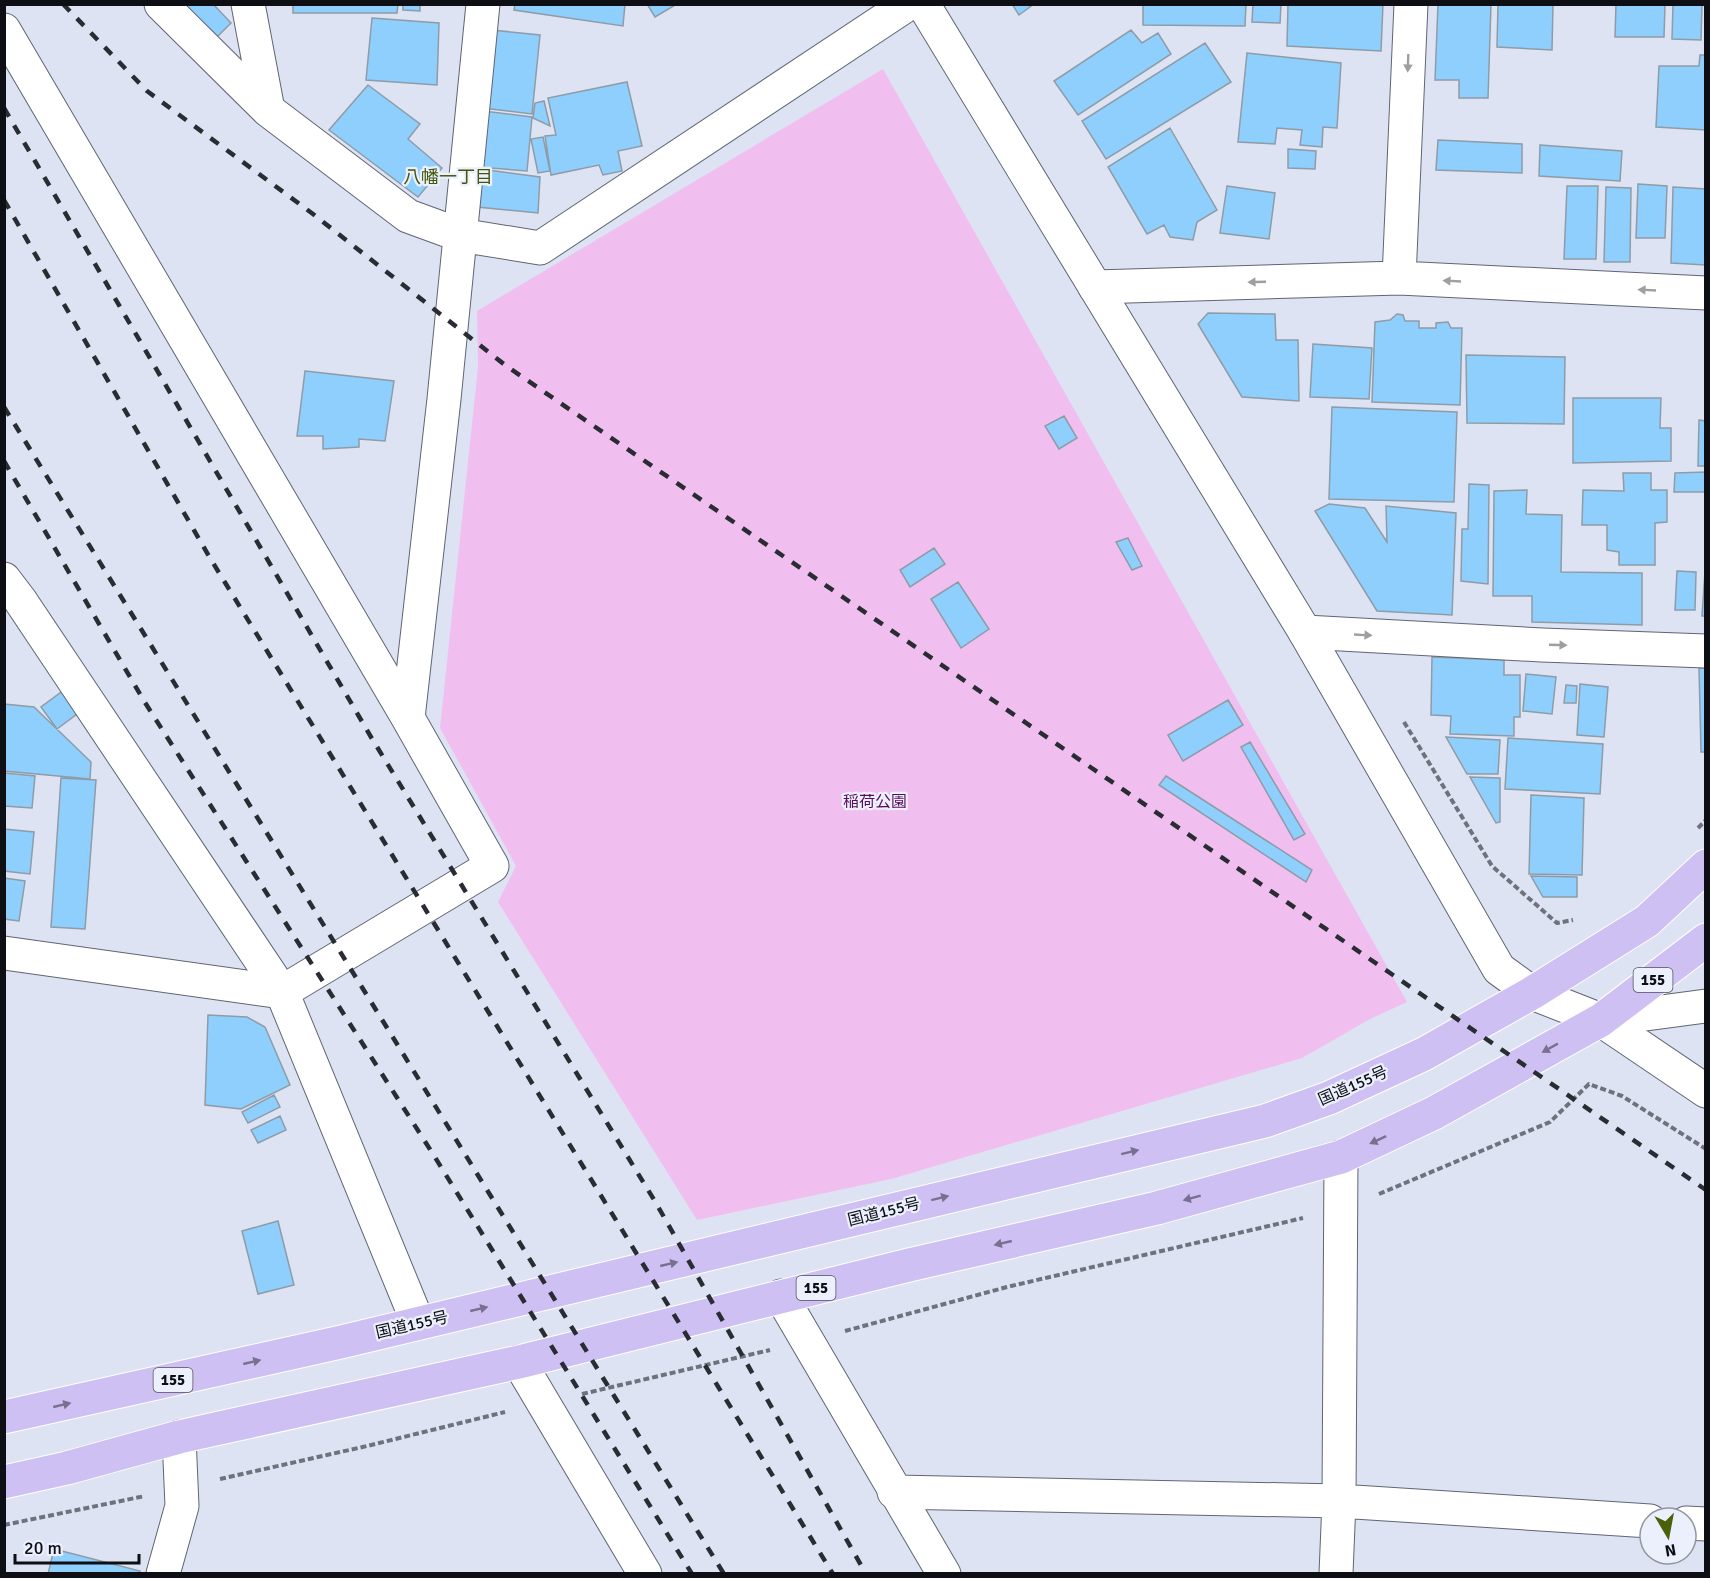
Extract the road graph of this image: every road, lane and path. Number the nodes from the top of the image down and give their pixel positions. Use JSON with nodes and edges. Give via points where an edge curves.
{"nodes":[{"id":1,"x":161,"y":4,"type":"edge"},
{"id":2,"x":248,"y":4,"type":"edge"},
{"id":3,"x":483,"y":4,"type":"edge"},
{"id":4,"x":908,"y":4,"type":"edge"},
{"id":5,"x":923,"y":4,"type":"edge"},
{"id":6,"x":1411,"y":4,"type":"edge"},
{"id":7,"x":4,"y":30,"type":"edge"},
{"id":8,"x":268,"y":110,"type":"junction"},
{"id":9,"x":459,"y":235,"type":"junction"},
{"id":10,"x":1399,"y":278,"type":"junction"},
{"id":11,"x":1095,"y":287,"type":"junction"},
{"id":12,"x":1706,"y":293,"type":"edge"},
{"id":13,"x":4,"y":579,"type":"edge"},
{"id":14,"x":1305,"y":632,"type":"junction"},
{"id":15,"x":1706,"y":651,"type":"edge"},
{"id":16,"x":408,"y":718,"type":"junction"},
{"id":17,"x":1706,"y":820,"type":"edge"},
{"id":18,"x":1690,"y":836,"type":"dead end"},
{"id":19,"x":1492,"y":866,"type":"dead end"},
{"id":20,"x":1706,"y":866,"type":"edge"},
{"id":21,"x":1578,"y":920,"type":"dead end"},
{"id":22,"x":1706,"y":940,"type":"edge"},
{"id":23,"x":4,"y":953,"type":"edge"},
{"id":24,"x":282,"y":992,"type":"junction"},
{"id":25,"x":1532,"y":993,"type":"junction"},
{"id":26,"x":1706,"y":1006,"type":"edge"},
{"id":27,"x":1601,"y":1020,"type":"junction"},
{"id":28,"x":1706,"y":1091,"type":"edge"},
{"id":29,"x":1706,"y":1149,"type":"edge"},
{"id":30,"x":1341,"y":1157,"type":"junction"},
{"id":31,"x":1341,"y":1209,"type":"junction"},
{"id":32,"x":781,"y":1296,"type":"junction"},
{"id":33,"x":418,"y":1323,"type":"junction"},
{"id":34,"x":808,"y":1341,"type":"junction"},
{"id":35,"x":519,"y":1362,"type":"junction"},
{"id":36,"x":543,"y":1403,"type":"junction"},
{"id":37,"x":4,"y":1417,"type":"edge"},
{"id":38,"x":179,"y":1437,"type":"junction"},
{"id":39,"x":4,"y":1482,"type":"edge"},
{"id":40,"x":181,"y":1488,"type":"junction"},
{"id":41,"x":894,"y":1492,"type":"junction"},
{"id":42,"x":1339,"y":1501,"type":"junction"},
{"id":43,"x":1638,"y":1520,"type":"edge"},
{"id":44,"x":4,"y":1525,"type":"edge"},
{"id":45,"x":163,"y":1574,"type":"edge"},
{"id":46,"x":645,"y":1574,"type":"edge"},
{"id":47,"x":944,"y":1574,"type":"edge"},
{"id":48,"x":1336,"y":1574,"type":"edge"}],
"edges":[{"from":1,"to":8,"type":"street"},
{"from":2,"to":8,"type":"street"},
{"from":3,"to":9,"type":"street"},
{"from":4,"to":9,"type":"street","via":[[540,248]]},
{"from":5,"to":11,"type":"street"},
{"from":6,"to":10,"type":"street","one_way":true},
{"from":7,"to":16,"type":"street"},
{"from":8,"to":9,"type":"street","via":[[408,216]]},
{"from":9,"to":16,"type":"street"},
{"from":10,"to":11,"type":"street","one_way":true},
{"from":12,"to":10,"type":"street","one_way":true},
{"from":11,"to":14,"type":"street"},
{"from":13,"to":24,"type":"street"},
{"from":14,"to":15,"type":"street","one_way":true},
{"from":14,"to":25,"type":"street","via":[[1499,969]]},
{"from":16,"to":24,"type":"street","via":[[492,866]]},
{"from":17,"to":18,"type":"path"},
{"from":19,"to":21,"type":"path","via":[[1557,923]]},
{"from":20,"to":25,"type":"highway","name":"国道155号","number":"155","via":[[1647,921]]},
{"from":22,"to":27,"type":"highway","number":"155"},
{"from":23,"to":24,"type":"street"},
{"from":24,"to":33,"type":"street"},
{"from":25,"to":27,"type":"street"},
{"from":33,"to":25,"type":"highway","name":"国道155号","number":"155","one_way":true,"via":[[1265,1121],[1329,1098],[1424,1054]]},
{"from":26,"to":27,"type":"street"},
{"from":27,"to":28,"type":"street"},
{"from":27,"to":30,"type":"highway","number":"155","one_way":true,"via":[[1434,1113]]},
{"from":29,"to":31,"type":"path","via":[[1622,1096],[1589,1084],[1550,1122]]},
{"from":30,"to":31,"type":"street"},
{"from":30,"to":32,"type":"highway","number":"155","one_way":true,"via":[[1157,1208]]},
{"from":31,"to":34,"type":"path","via":[[1007,1287]]},
{"from":31,"to":42,"type":"street"},
{"from":32,"to":34,"type":"street"},
{"from":32,"to":35,"type":"highway","number":"155"},
{"from":37,"to":33,"type":"highway","name":"国道155号","number":"155","one_way":true},
{"from":34,"to":36,"type":"path"},
{"from":34,"to":41,"type":"street"},
{"from":35,"to":36,"type":"street"},
{"from":35,"to":38,"type":"highway","number":"155"},
{"from":36,"to":40,"type":"path"},
{"from":36,"to":46,"type":"street"},
{"from":38,"to":39,"type":"highway","number":"155"},
{"from":38,"to":40,"type":"street"},
{"from":40,"to":44,"type":"path"},
{"from":40,"to":45,"type":"street","via":[[182,1506]]},
{"from":41,"to":42,"type":"street"},
{"from":41,"to":47,"type":"street"},
{"from":42,"to":43,"type":"street"},
{"from":42,"to":48,"type":"street"}]}
